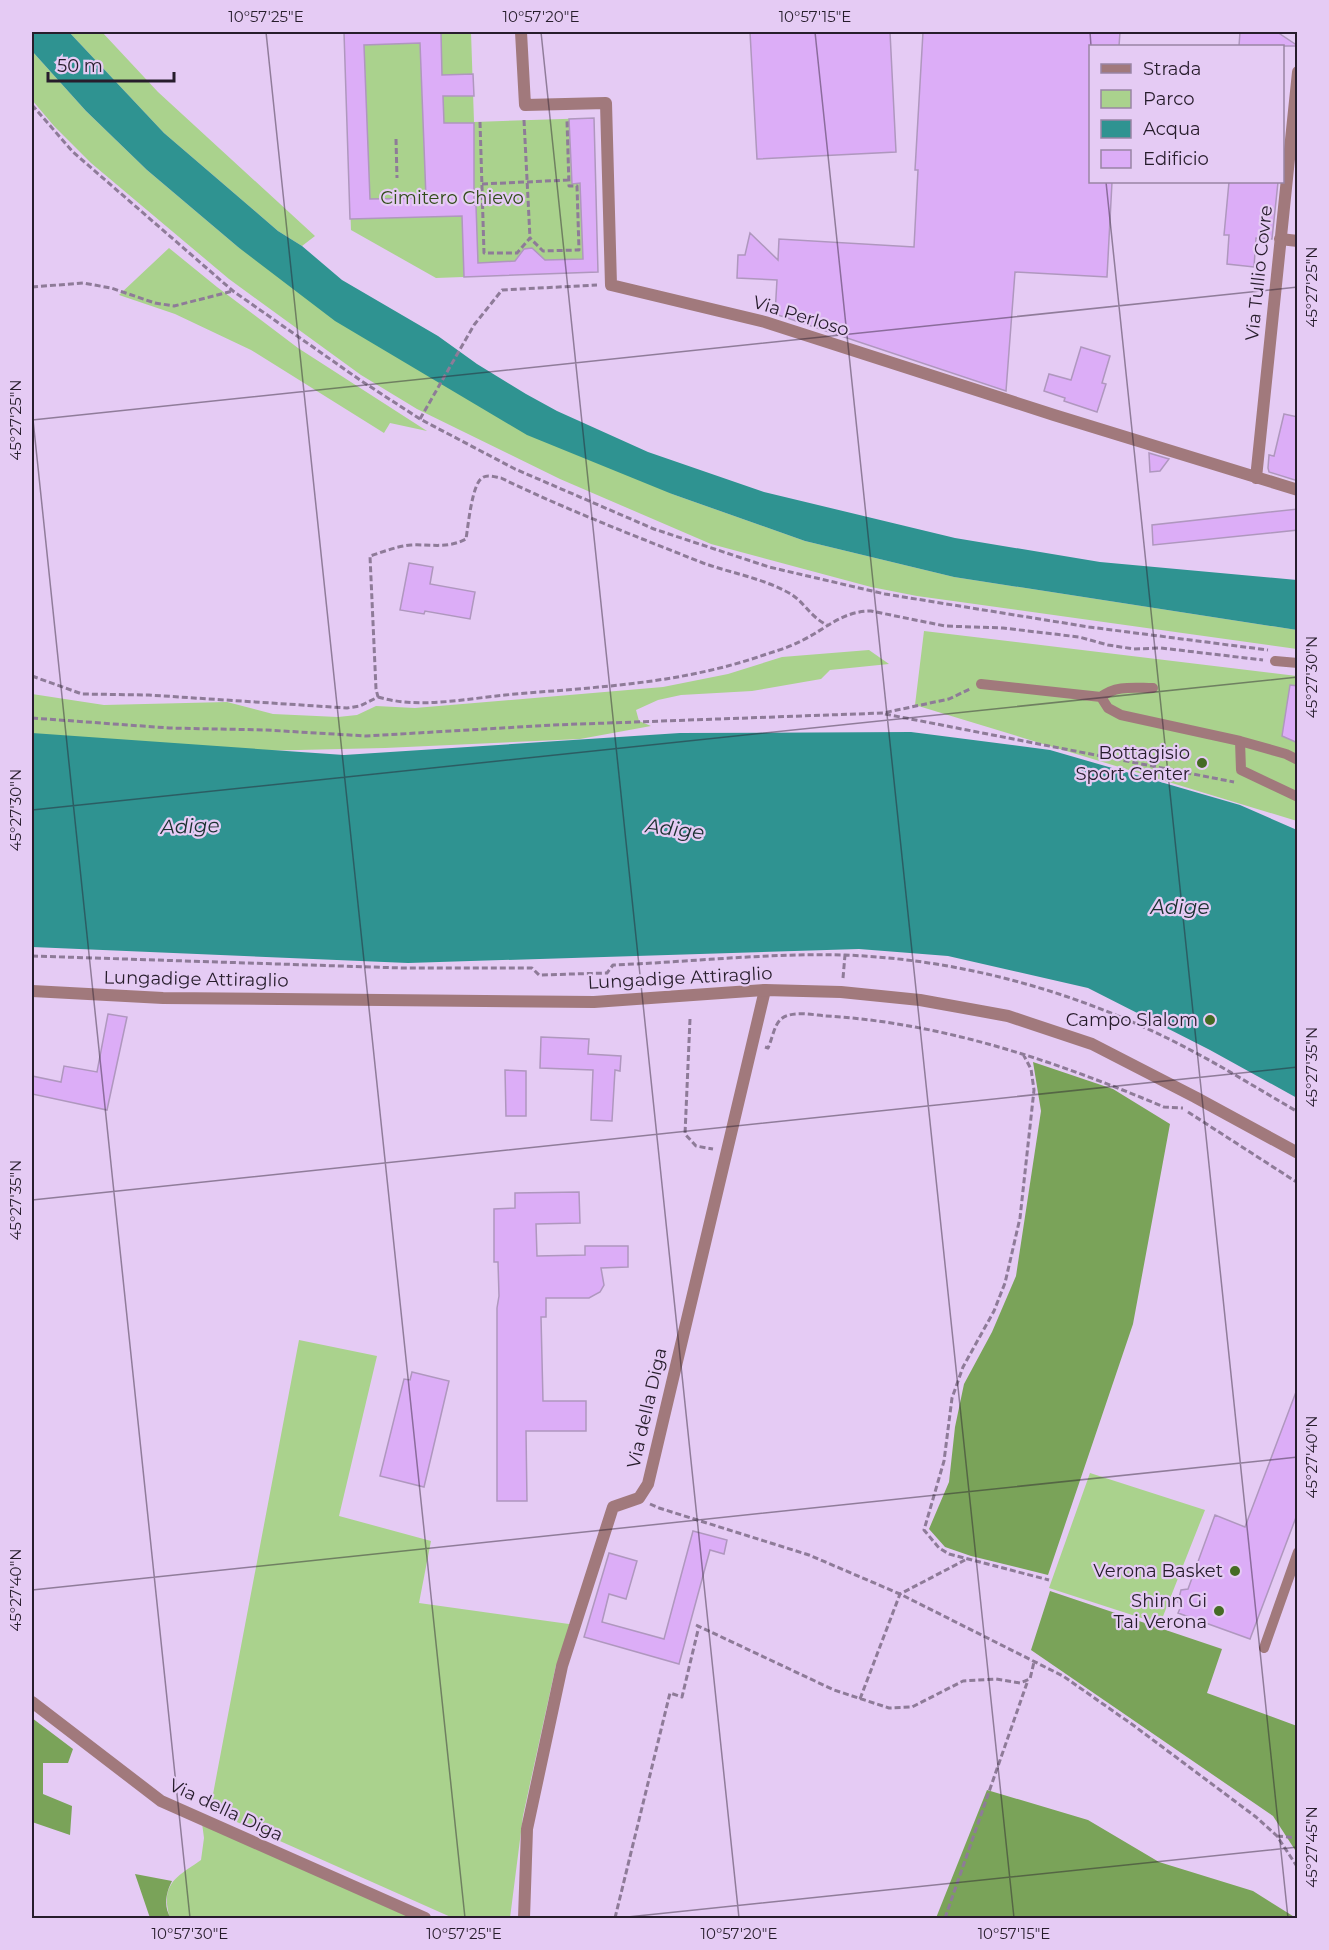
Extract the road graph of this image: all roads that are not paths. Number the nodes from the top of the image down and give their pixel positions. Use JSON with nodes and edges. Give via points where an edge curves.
{"nodes":[{"id":1,"x":521,"y":32,"type":"edge"},
{"id":2,"x":1298,"y":72,"type":"edge"},
{"id":3,"x":1280,"y":239,"type":"junction"},
{"id":4,"x":1298,"y":241,"type":"edge"},
{"id":5,"x":1256,"y":478,"type":"junction"},
{"id":6,"x":1298,"y":490,"type":"edge"},
{"id":7,"x":1272,"y":656,"type":"road end"},
{"id":8,"x":1298,"y":663,"type":"edge"},
{"id":9,"x":981,"y":684,"type":"road end"},
{"id":10,"x":1153,"y":688,"type":"dead end"},
{"id":11,"x":1101,"y":697,"type":"junction"},
{"id":12,"x":1240,"y":741,"type":"junction"},
{"id":13,"x":1298,"y":760,"type":"edge"},
{"id":14,"x":1298,"y":797,"type":"edge"},
{"id":15,"x":765,"y":990,"type":"junction"},
{"id":16,"x":32,"y":991,"type":"edge"},
{"id":17,"x":1298,"y":1153,"type":"edge"},
{"id":18,"x":1298,"y":1552,"type":"edge"},
{"id":19,"x":1264,"y":1648,"type":"dead end"},
{"id":20,"x":32,"y":1702,"type":"edge"},
{"id":21,"x":425,"y":1918,"type":"edge"},
{"id":22,"x":524,"y":1918,"type":"edge"}],
"edges":[{"from":1,"to":5,"type":"street","name":"Via Perloso","via":[[525,105],[606,103],[611,285],[765,322]]},
{"from":2,"to":3,"type":"street","name":"Via Tullio Covre"},
{"from":3,"to":4,"type":"street"},
{"from":3,"to":5,"type":"street","name":"Via Tullio Covre"},
{"from":5,"to":6,"type":"street","name":"Via Perloso"},
{"from":7,"to":8,"type":"lane"},
{"from":9,"to":11,"type":"lane"},
{"from":10,"to":11,"type":"lane","via":[[1109,690]]},
{"from":11,"to":12,"type":"lane","via":[[1108,708],[1121,715]]},
{"from":12,"to":13,"type":"lane"},
{"from":12,"to":14,"type":"lane","via":[[1241,771]]},
{"from":15,"to":16,"type":"street","name":"Lungadige Attiraglio","via":[[594,1002],[163,998]]},
{"from":15,"to":17,"type":"street","name":"Lungadige Attiraglio","via":[[920,999],[1008,1016],[1092,1044]]},
{"from":15,"to":22,"type":"street","name":"Via della Diga","via":[[648,1484],[639,1498],[613,1507],[562,1666],[527,1829]]},
{"from":18,"to":19,"type":"lane"},
{"from":20,"to":21,"type":"street","name":"Via della Diga","via":[[161,1802]]}]}
